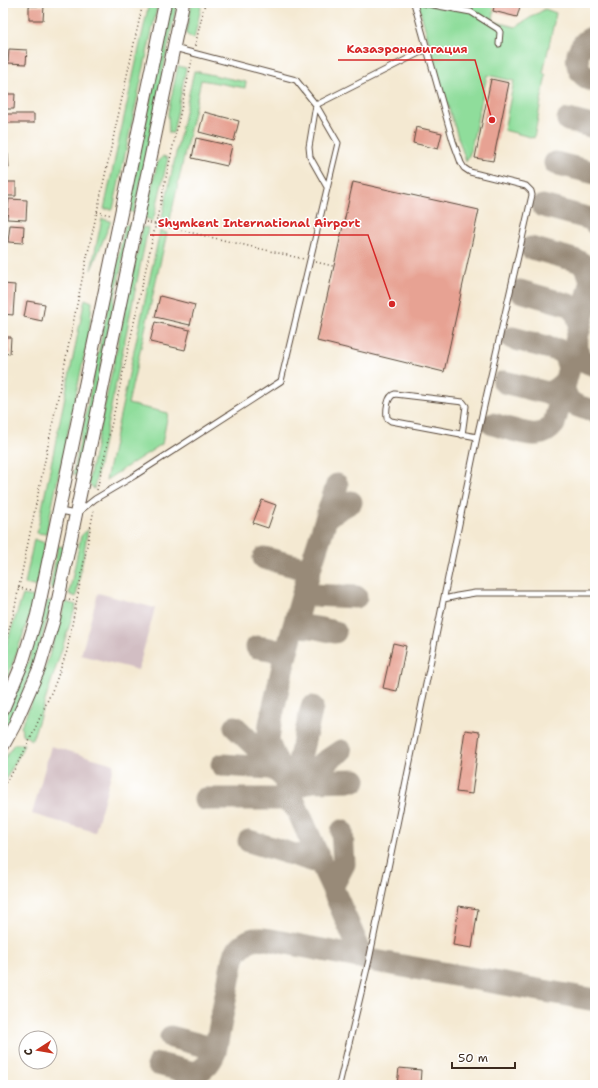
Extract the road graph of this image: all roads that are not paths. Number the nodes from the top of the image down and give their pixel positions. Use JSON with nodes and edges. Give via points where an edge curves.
{"nodes":[{"id":1,"x":165,"y":3,"type":"edge"},
{"id":2,"x":183,"y":3,"type":"edge"},
{"id":3,"x":414,"y":3,"type":"edge"},
{"id":4,"x":422,"y":3,"type":"edge"},
{"id":5,"x":499,"y":44,"type":"dead end"},
{"id":6,"x":174,"y":48,"type":"junction"},
{"id":7,"x":427,"y":49,"type":"junction"},
{"id":8,"x":316,"y":105,"type":"junction"},
{"id":9,"x":327,"y":187,"type":"junction"},
{"id":10,"x":462,"y":435,"type":"junction"},
{"id":11,"x":477,"y":437,"type":"junction"},
{"id":12,"x":58,"y":511,"type":"junction"},
{"id":13,"x":76,"y":514,"type":"junction"},
{"id":14,"x":595,"y":593,"type":"edge"},
{"id":15,"x":444,"y":599,"type":"junction"},
{"id":16,"x":3,"y":709,"type":"edge"},
{"id":17,"x":3,"y":746,"type":"edge"},
{"id":18,"x":339,"y":1085,"type":"edge"}],
"edges":[{"from":1,"to":12,"type":"street"},
{"from":2,"to":6,"type":"street"},
{"from":3,"to":7,"type":"lane"},
{"from":4,"to":5,"type":"lane","via":[[476,14],[498,29]]},
{"from":6,"to":8,"type":"lane","via":[[296,80]]},
{"from":6,"to":13,"type":"street"},
{"from":7,"to":8,"type":"lane"},
{"from":7,"to":11,"type":"lane","via":[[453,141],[464,168],[470,172],[526,186],[532,195]]},
{"from":8,"to":9,"type":"lane","via":[[309,147],[310,157]]},
{"from":8,"to":9,"type":"lane","via":[[338,143]]},
{"from":9,"to":13,"type":"lane","via":[[281,381],[95,499]]},
{"from":10,"to":10,"type":"lane","via":[[391,421],[386,413],[389,398],[395,394],[463,402],[466,406]]},
{"from":10,"to":11,"type":"lane"},
{"from":11,"to":15,"type":"lane"},
{"from":12,"to":13,"type":"lane"},
{"from":12,"to":16,"type":"street","via":[[37,615],[22,664]]},
{"from":13,"to":17,"type":"street","via":[[54,619],[39,669]]},
{"from":14,"to":15,"type":"lane","via":[[475,593]]},
{"from":15,"to":18,"type":"lane","via":[[369,960]]}]}
